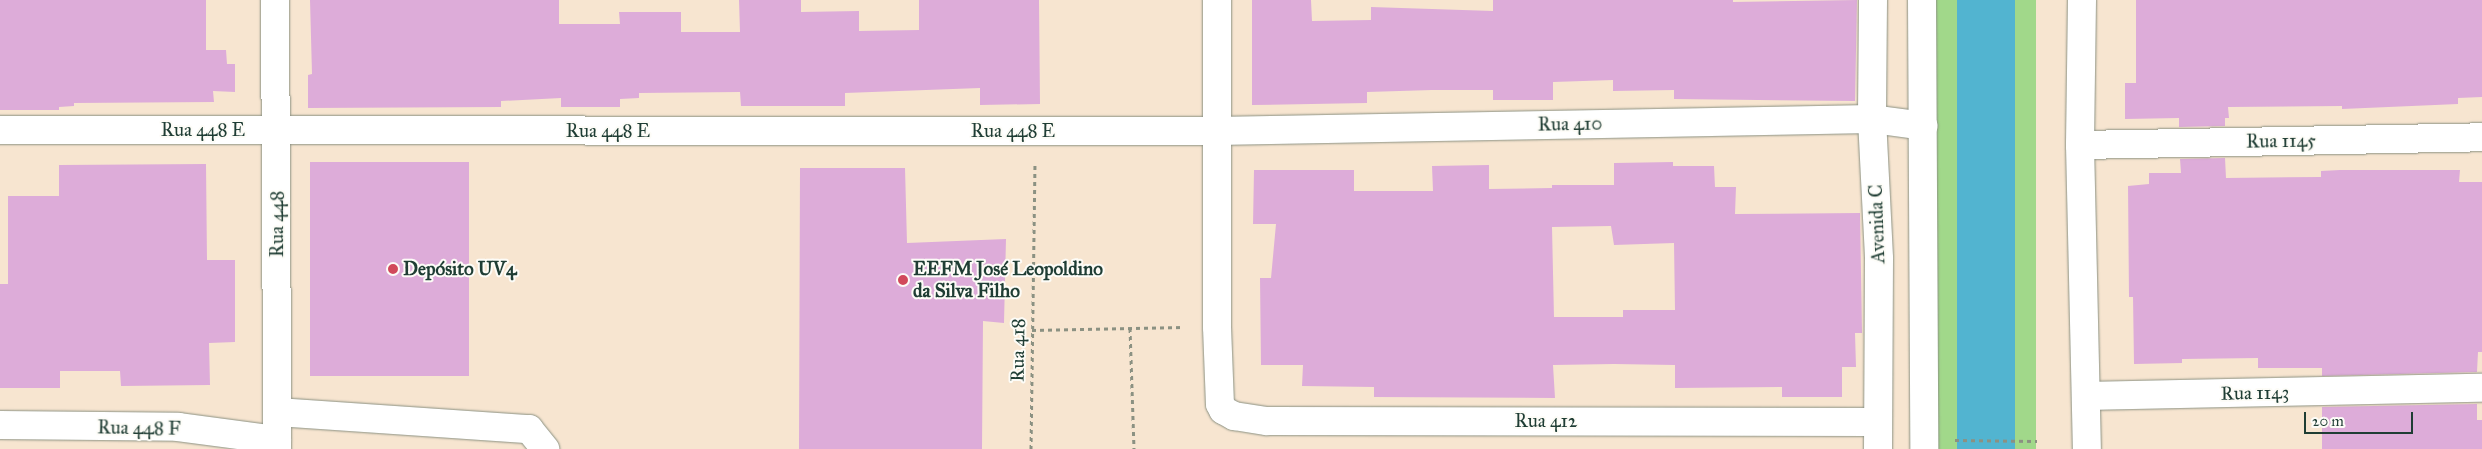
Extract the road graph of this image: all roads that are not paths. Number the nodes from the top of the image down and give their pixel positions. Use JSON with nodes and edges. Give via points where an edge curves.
{"nodes":[{"id":1,"x":275,"y":0,"type":"edge"},
{"id":2,"x":1217,"y":0,"type":"edge"},
{"id":3,"x":1873,"y":0,"type":"edge"},
{"id":4,"x":1922,"y":0,"type":"edge"},
{"id":5,"x":2082,"y":0,"type":"edge"},
{"id":6,"x":1872,"y":119,"type":"junction"},
{"id":7,"x":1924,"y":126,"type":"junction"},
{"id":8,"x":0,"y":130,"type":"edge"},
{"id":9,"x":277,"y":130,"type":"junction"},
{"id":10,"x":1216,"y":131,"type":"junction"},
{"id":11,"x":2482,"y":137,"type":"edge"},
{"id":12,"x":2080,"y":145,"type":"junction"},
{"id":13,"x":2482,"y":388,"type":"edge"},
{"id":14,"x":2087,"y":396,"type":"junction"},
{"id":15,"x":277,"y":412,"type":"junction"},
{"id":16,"x":1877,"y":422,"type":"junction"},
{"id":17,"x":0,"y":425,"type":"edge"},
{"id":18,"x":277,"y":444,"type":"edge"},
{"id":19,"x":545,"y":449,"type":"edge"},
{"id":20,"x":1878,"y":449,"type":"edge"},
{"id":21,"x":1924,"y":449,"type":"edge"},
{"id":22,"x":2088,"y":449,"type":"edge"}],
"edges":[{"from":1,"to":9,"type":"street","name":"Rua 448"},
{"from":2,"to":10,"type":"street"},
{"from":3,"to":6,"type":"street","name":"Avenida C"},
{"from":4,"to":7,"type":"street"},
{"from":5,"to":12,"type":"street"},
{"from":6,"to":7,"type":"street","name":"Rua 410"},
{"from":6,"to":10,"type":"street","name":"Rua 410"},
{"from":6,"to":16,"type":"street","name":"Avenida C","via":[[1880,259]]},
{"from":7,"to":21,"type":"street"},
{"from":8,"to":9,"type":"street","name":"Rua 448 E"},
{"from":9,"to":10,"type":"street","name":"Rua 448 E"},
{"from":9,"to":15,"type":"street","name":"Rua 448"},
{"from":10,"to":16,"type":"street","name":"Rua 412","via":[[1220,404],[1223,410],[1234,416],[1267,421]]},
{"from":11,"to":12,"type":"street","name":"Rua 1145"},
{"from":12,"to":14,"type":"street"},
{"from":13,"to":14,"type":"street","name":"Rua 1143"},
{"from":14,"to":22,"type":"street"},
{"from":15,"to":18,"type":"street","name":"Rua 448"},
{"from":15,"to":19,"type":"street","via":[[529,429]]},
{"from":16,"to":20,"type":"street","name":"Avenida C"},
{"from":17,"to":18,"type":"street","name":"Rua 448 F","via":[[178,427]]}]}
